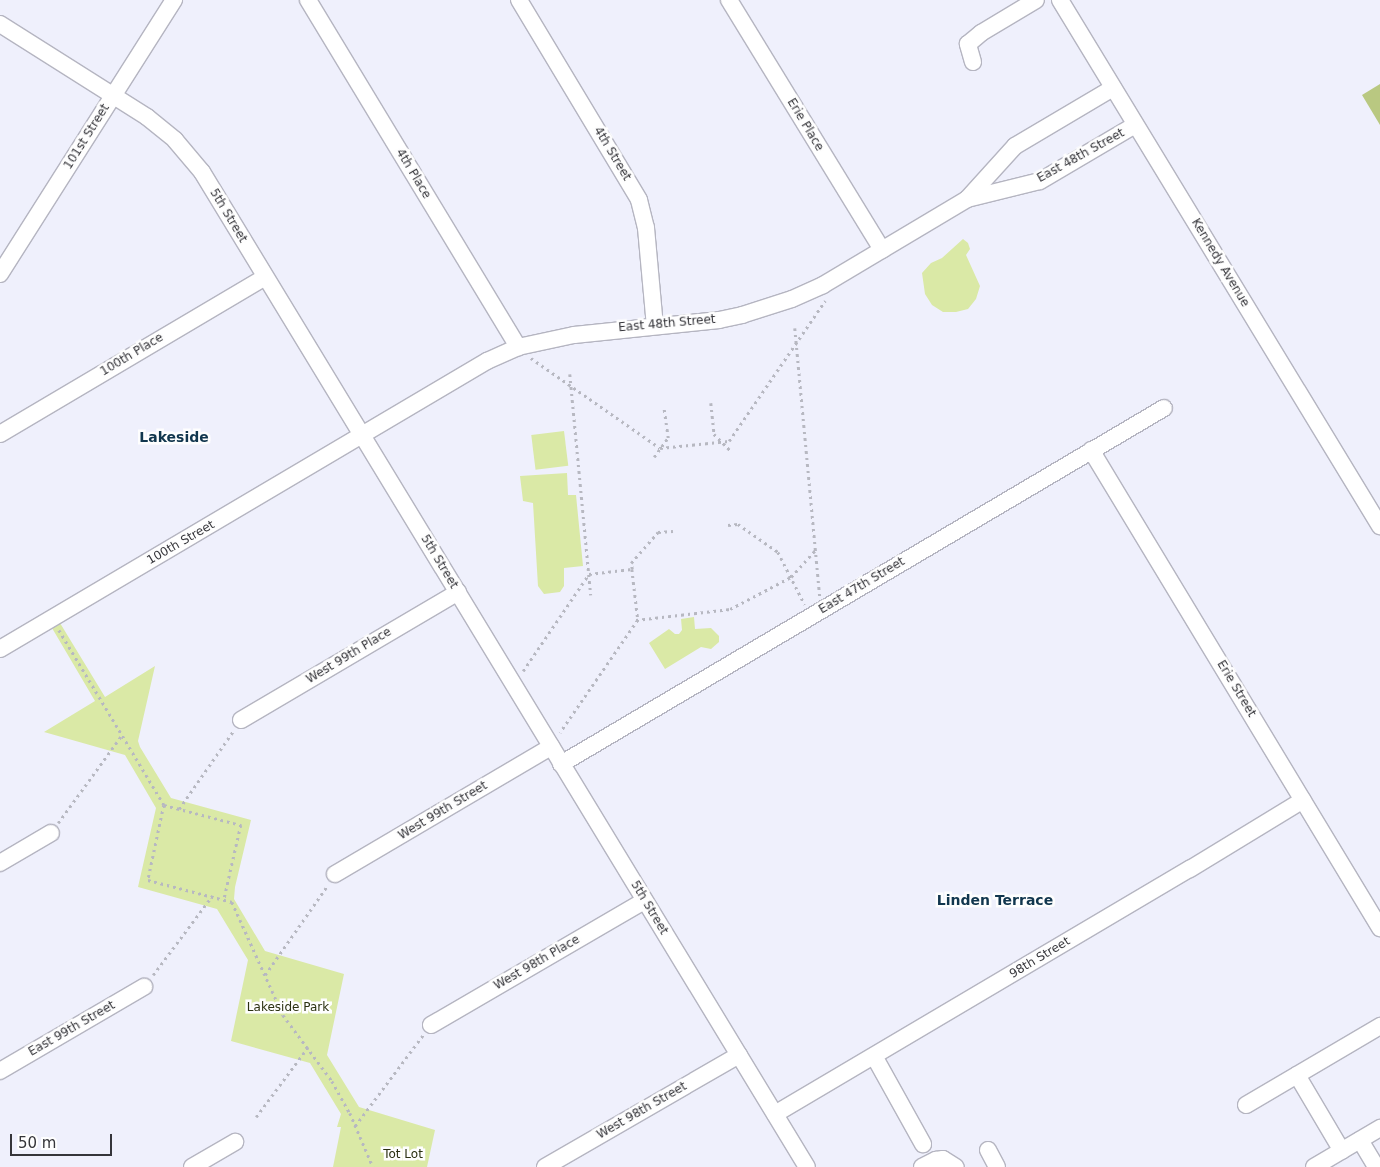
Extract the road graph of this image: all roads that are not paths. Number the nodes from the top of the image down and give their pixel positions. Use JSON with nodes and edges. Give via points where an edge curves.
{"nodes":[{"id":1,"x":174,"y":0,"type":"edge"},
{"id":2,"x":308,"y":0,"type":"edge"},
{"id":3,"x":518,"y":0,"type":"edge"},
{"id":4,"x":729,"y":0,"type":"edge"},
{"id":5,"x":1036,"y":0,"type":"edge"},
{"id":6,"x":1060,"y":0,"type":"edge"},
{"id":7,"x":0,"y":24,"type":"edge"},
{"id":8,"x":973,"y":62,"type":"dead end"},
{"id":9,"x":1113,"y":88,"type":"junction"},
{"id":10,"x":113,"y":95,"type":"junction"},
{"id":11,"x":1135,"y":125,"type":"junction"},
{"id":12,"x":967,"y":199,"type":"junction"},
{"id":13,"x":882,"y":250,"type":"junction"},
{"id":14,"x":0,"y":274,"type":"edge"},
{"id":15,"x":265,"y":277,"type":"junction"},
{"id":16,"x":654,"y":326,"type":"junction"},
{"id":17,"x":518,"y":347,"type":"junction"},
{"id":18,"x":1164,"y":408,"type":"dead end"},
{"id":19,"x":0,"y":434,"type":"edge"},
{"id":20,"x":362,"y":437,"type":"junction"},
{"id":21,"x":1091,"y":450,"type":"junction"},
{"id":22,"x":1380,"y":526,"type":"edge"},
{"id":23,"x":458,"y":592,"type":"junction"},
{"id":24,"x":0,"y":649,"type":"edge"},
{"id":25,"x":241,"y":720,"type":"road end"},
{"id":26,"x":551,"y":747,"type":"junction"},
{"id":27,"x":561,"y":764,"type":"junction"},
{"id":28,"x":1302,"y":800,"type":"junction"},
{"id":29,"x":51,"y":833,"type":"road end"},
{"id":30,"x":0,"y":862,"type":"edge"},
{"id":31,"x":335,"y":874,"type":"road end"},
{"id":32,"x":644,"y":901,"type":"junction"},
{"id":33,"x":1380,"y":928,"type":"edge"},
{"id":34,"x":144,"y":987,"type":"road end"},
{"id":35,"x":431,"y":1025,"type":"road end"},
{"id":36,"x":1380,"y":1026,"type":"edge"},
{"id":37,"x":739,"y":1055,"type":"junction"},
{"id":38,"x":874,"y":1056,"type":"junction"},
{"id":39,"x":0,"y":1071,"type":"edge"},
{"id":40,"x":1296,"y":1075,"type":"junction"},
{"id":41,"x":1246,"y":1105,"type":"dead end"},
{"id":42,"x":775,"y":1114,"type":"junction"},
{"id":43,"x":1380,"y":1128,"type":"edge"},
{"id":44,"x":1360,"y":1140,"type":"junction"},
{"id":45,"x":235,"y":1142,"type":"dead end"},
{"id":46,"x":923,"y":1144,"type":"dead end"},
{"id":47,"x":988,"y":1150,"type":"dead end"},
{"id":48,"x":1342,"y":1151,"type":"junction"},
{"id":49,"x":192,"y":1167,"type":"edge"},
{"id":50,"x":545,"y":1167,"type":"edge"},
{"id":51,"x":807,"y":1167,"type":"edge"},
{"id":52,"x":922,"y":1167,"type":"edge"},
{"id":53,"x":956,"y":1167,"type":"edge"},
{"id":54,"x":997,"y":1167,"type":"edge"},
{"id":55,"x":1314,"y":1167,"type":"edge"},
{"id":56,"x":1376,"y":1167,"type":"edge"}],
"edges":[{"from":1,"to":10,"type":"street","name":"101st Street"},
{"from":2,"to":17,"type":"street","name":"4th Place"},
{"from":3,"to":16,"type":"street","name":"4th Street","via":[[639,200],[646,228]]},
{"from":4,"to":13,"type":"street","name":"Erie Place"},
{"from":5,"to":8,"type":"street","via":[[980,33],[968,44]]},
{"from":6,"to":9,"type":"street","name":"Kennedy Avenue"},
{"from":7,"to":10,"type":"street","name":"5th Street"},
{"from":9,"to":11,"type":"street","name":"Kennedy Avenue"},
{"from":9,"to":12,"type":"street","name":"East 48th Street","via":[[1015,146]]},
{"from":10,"to":14,"type":"street","name":"101st Street"},
{"from":10,"to":15,"type":"street","name":"5th Street","via":[[175,140],[197,166]]},
{"from":11,"to":12,"type":"street","name":"East 48th Street","via":[[1040,181]]},
{"from":11,"to":22,"type":"street","name":"Kennedy Avenue"},
{"from":12,"to":13,"type":"street","name":"East 48th Street"},
{"from":13,"to":16,"type":"street","name":"East 48th Street","via":[[823,285],[766,308],[719,320]]},
{"from":15,"to":19,"type":"street","name":"100th Place"},
{"from":15,"to":20,"type":"street","name":"5th Street"},
{"from":16,"to":17,"type":"street","name":"East 48th Street","via":[[574,335]]},
{"from":17,"to":20,"type":"street","name":"East 48th Street","via":[[472,370]]},
{"from":18,"to":21,"type":"street","name":"East 47th Street"},
{"from":20,"to":23,"type":"street","name":"5th Street"},
{"from":20,"to":24,"type":"street","name":"100th Street"},
{"from":21,"to":27,"type":"street","name":"East 47th Street"},
{"from":21,"to":28,"type":"street","name":"Erie Street"},
{"from":23,"to":25,"type":"street","name":"West 99th Place"},
{"from":23,"to":26,"type":"street","name":"5th Street"},
{"from":26,"to":27,"type":"street","name":"5th Street"},
{"from":26,"to":31,"type":"street","name":"West 99th Street"},
{"from":27,"to":32,"type":"street","name":"5th Street"},
{"from":28,"to":33,"type":"street","name":"Erie Street"},
{"from":28,"to":38,"type":"street","name":"98th Street"},
{"from":29,"to":30,"type":"street"},
{"from":32,"to":35,"type":"street","name":"West 98th Place"},
{"from":32,"to":37,"type":"street","name":"5th Street"},
{"from":34,"to":39,"type":"street","name":"East 99th Street"},
{"from":36,"to":40,"type":"street"},
{"from":37,"to":42,"type":"street","name":"5th Street"},
{"from":37,"to":50,"type":"street","name":"West 98th Street"},
{"from":38,"to":42,"type":"street","name":"98th Street"},
{"from":38,"to":46,"type":"street"},
{"from":40,"to":41,"type":"street"},
{"from":40,"to":48,"type":"street"},
{"from":42,"to":51,"type":"street","name":"5th Street"},
{"from":43,"to":44,"type":"street"},
{"from":44,"to":48,"type":"street"},
{"from":44,"to":56,"type":"street"},
{"from":45,"to":49,"type":"street"},
{"from":47,"to":54,"type":"street"},
{"from":48,"to":55,"type":"street"},
{"from":52,"to":53,"type":"street","via":[[943,1159]]}]}
